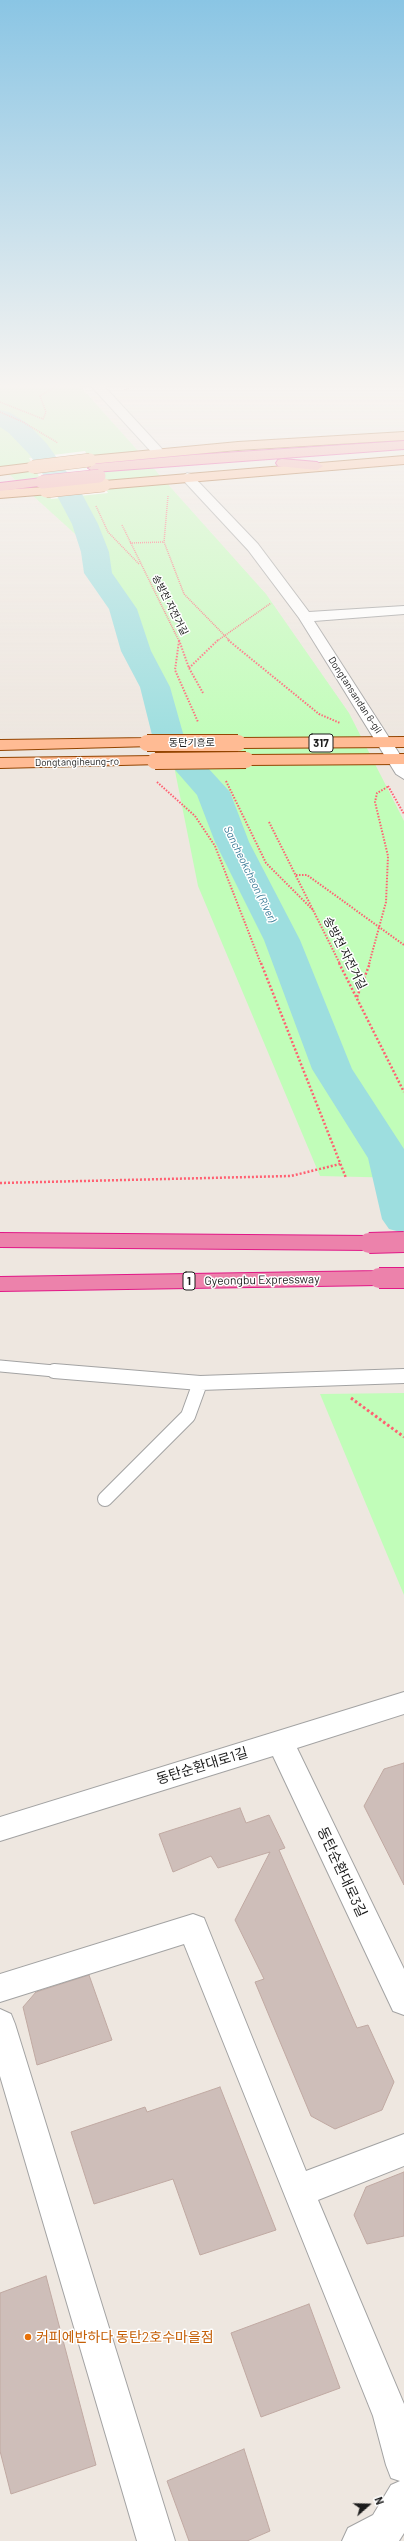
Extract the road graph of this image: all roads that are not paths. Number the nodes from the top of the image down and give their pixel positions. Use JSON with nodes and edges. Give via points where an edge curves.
{"nodes":[{"id":1,"x":213,"y":505,"type":"edge"},
{"id":2,"x":404,"y":610,"type":"edge"},
{"id":3,"x":305,"y":617,"type":"junction"},
{"id":4,"x":404,"y":742,"type":"edge"},
{"id":5,"x":147,"y":743,"type":"joint"},
{"id":6,"x":385,"y":743,"type":"junction"},
{"id":7,"x":0,"y":745,"type":"edge"},
{"id":8,"x":400,"y":759,"type":"edge"},
{"id":9,"x":155,"y":761,"type":"joint"},
{"id":10,"x":0,"y":763,"type":"edge"},
{"id":11,"x":404,"y":774,"type":"edge"},
{"id":12,"x":0,"y":1240,"type":"edge"},
{"id":13,"x":404,"y":1242,"type":"edge"},
{"id":14,"x":404,"y":1278,"type":"edge"},
{"id":15,"x":0,"y":1284,"type":"edge"},
{"id":16,"x":0,"y":1366,"type":"edge"},
{"id":17,"x":404,"y":1376,"type":"edge"},
{"id":18,"x":200,"y":1383,"type":"junction"},
{"id":19,"x":105,"y":1499,"type":"dead end"},
{"id":20,"x":404,"y":1703,"type":"edge"},
{"id":21,"x":280,"y":1742,"type":"junction"},
{"id":22,"x":0,"y":1829,"type":"edge"},
{"id":23,"x":0,"y":1988,"type":"edge"},
{"id":24,"x":404,"y":2001,"type":"edge"},
{"id":25,"x":0,"y":2024,"type":"edge"},
{"id":26,"x":404,"y":2150,"type":"edge"},
{"id":27,"x":298,"y":2191,"type":"junction"},
{"id":28,"x":404,"y":2465,"type":"edge"},
{"id":29,"x":404,"y":2498,"type":"edge"},
{"id":30,"x":156,"y":2541,"type":"edge"},
{"id":31,"x":361,"y":2541,"type":"edge"}],
"edges":[{"from":1,"to":3,"type":"street","name":"Dongtansandan 6-gil","via":[[253,547]]},
{"from":2,"to":3,"type":"street"},
{"from":3,"to":6,"type":"street","name":"Dongtansandan 6-gil"},
{"from":4,"to":6,"type":"main road","number":"317"},
{"from":5,"to":6,"type":"main road","name":"동탄기흥로","number":"317","bridge":true},
{"from":5,"to":7,"type":"main road","name":"Dongtangiheung-ro","number":"317"},
{"from":6,"to":8,"type":"street","name":"Dongtansandan 6-gil"},
{"from":8,"to":9,"type":"main road","name":"동탄기흥로","number":"317","bridge":true},
{"from":8,"to":11,"type":"street","name":"Dongtansandan 6-gil"},
{"from":9,"to":10,"type":"main road","name":"Dongtangiheung-ro","number":"317"},
{"from":12,"to":13,"type":"highway","bridge":true},
{"from":14,"to":15,"type":"highway","name":"Gyeongbu Expressway","number":"1","bridge":true},
{"from":16,"to":18,"type":"lane"},
{"from":17,"to":18,"type":"lane"},
{"from":18,"to":19,"type":"lane","via":[[188,1416]]},
{"from":20,"to":21,"type":"street","name":"동탄순환대로1길"},
{"from":21,"to":22,"type":"street","name":"동탄순환대로1길"},
{"from":21,"to":24,"type":"street","name":"동탄순환대로3길"},
{"from":23,"to":27,"type":"street","via":[[193,1928]]},
{"from":25,"to":30,"type":"street"},
{"from":26,"to":27,"type":"street"},
{"from":27,"to":28,"type":"street","via":[[391,2416]]},
{"from":29,"to":31,"type":"street","via":[[386,2528]]}]}
